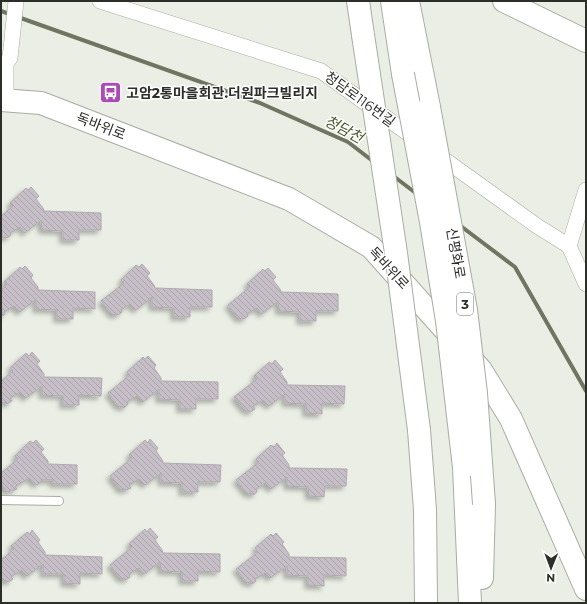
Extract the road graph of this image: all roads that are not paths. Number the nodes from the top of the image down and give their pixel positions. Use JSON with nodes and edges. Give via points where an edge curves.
{"nodes":[{"id":1,"x":16,"y":1,"type":"edge"},
{"id":2,"x":100,"y":1,"type":"edge"},
{"id":3,"x":358,"y":1,"type":"edge"},
{"id":4,"x":392,"y":1,"type":"edge"},
{"id":5,"x":408,"y":1,"type":"edge"},
{"id":6,"x":504,"y":1,"type":"edge"},
{"id":7,"x":586,"y":41,"type":"edge"},
{"id":8,"x":6,"y":60,"type":"edge"},
{"id":9,"x":3,"y":100,"type":"edge"},
{"id":10,"x":586,"y":190,"type":"edge"},
{"id":11,"x":569,"y":246,"type":"junction"},
{"id":12,"x":586,"y":284,"type":"edge"},
{"id":13,"x":1,"y":500,"type":"edge"},
{"id":14,"x":59,"y":500,"type":"dead end"},
{"id":15,"x":586,"y":589,"type":"edge"},
{"id":16,"x":426,"y":603,"type":"edge"},
{"id":17,"x":470,"y":603,"type":"edge"},
{"id":18,"x":480,"y":603,"type":"edge"}],
"edges":[{"from":1,"to":8,"type":"street"},
{"from":2,"to":11,"type":"street","name":"청담로116번길","via":[[321,71],[537,226]]},
{"from":3,"to":16,"type":"main road","bridge":true,"via":[[396,253],[419,430],[425,510]]},
{"from":4,"to":17,"type":"main road","name":"신평화로","number":"3","bridge":true,"via":[[447,321],[464,467]]},
{"from":5,"to":18,"type":"main road","name":"신평화로","number":"3","bridge":true,"via":[[466,310],[476,393],[484,504]]},
{"from":6,"to":7,"type":"main road"},
{"from":8,"to":9,"type":"street"},
{"from":9,"to":15,"type":"main road","name":"독바위로","via":[[41,103],[289,199],[371,247],[481,370],[511,419]]},
{"from":10,"to":11,"type":"street"},
{"from":11,"to":12,"type":"street"},
{"from":13,"to":14,"type":"lane"}]}
